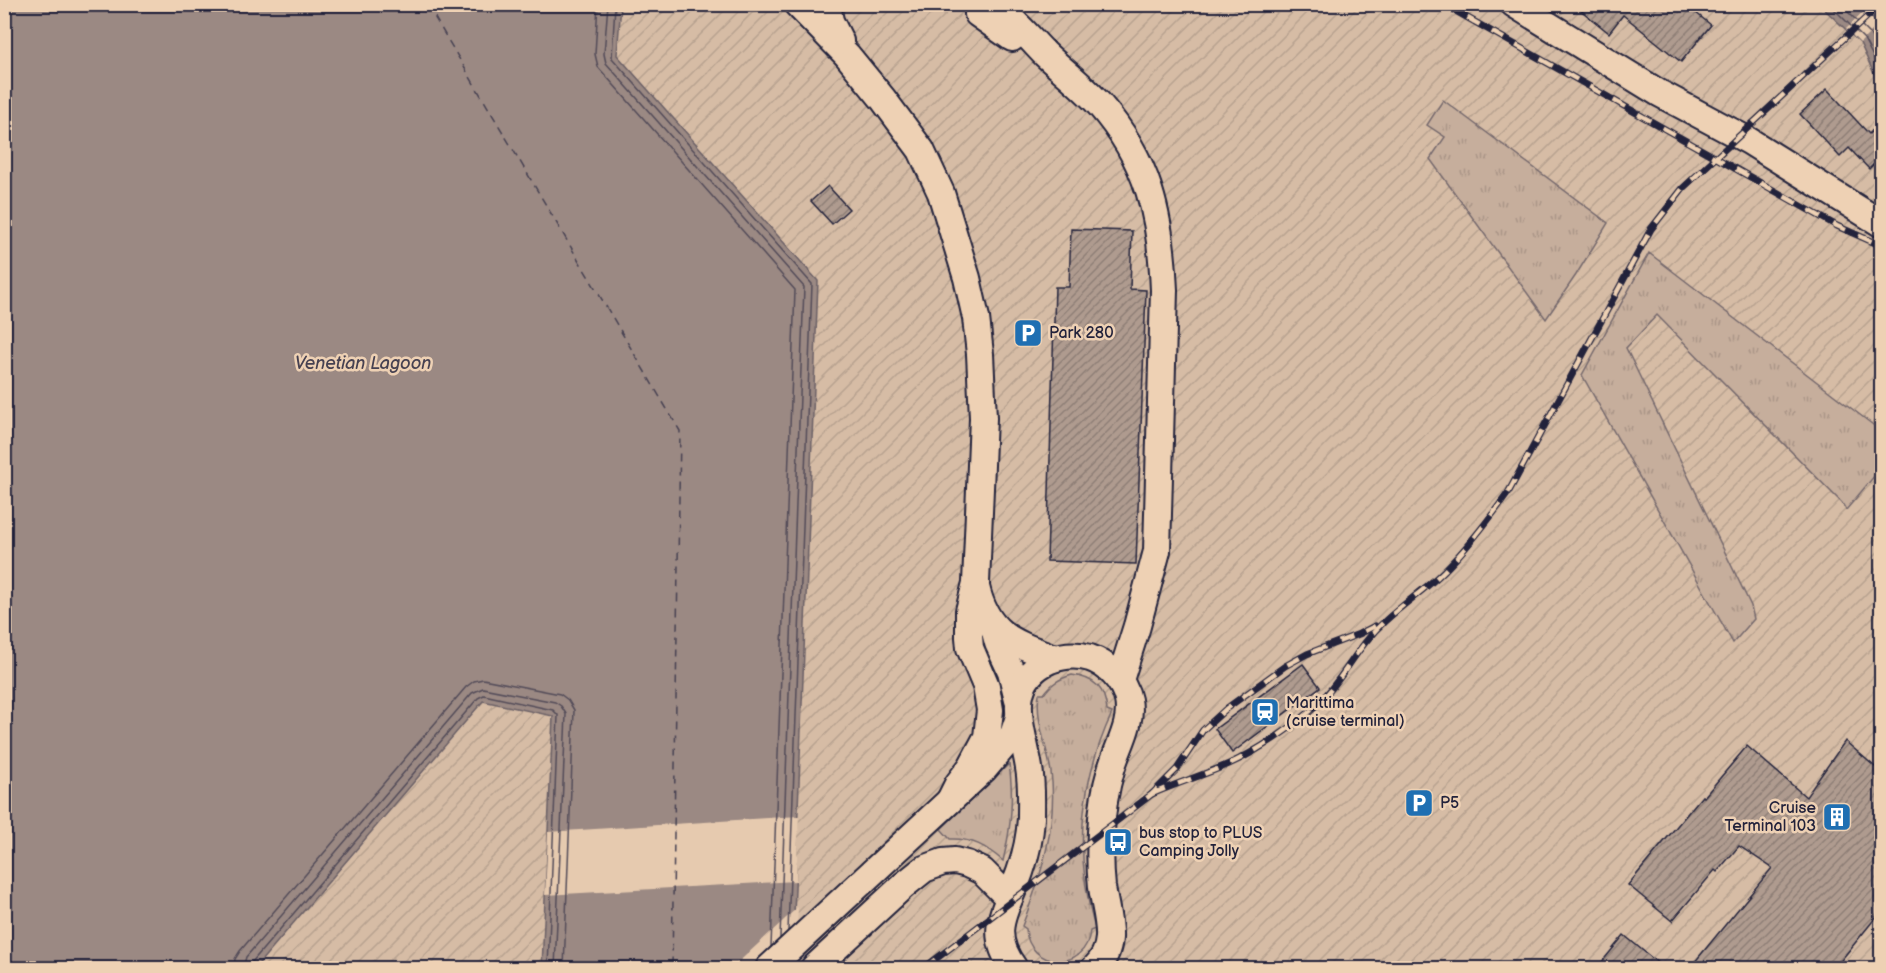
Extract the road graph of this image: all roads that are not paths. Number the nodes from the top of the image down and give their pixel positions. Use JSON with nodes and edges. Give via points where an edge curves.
{"nodes":[{"id":1,"x":797,"y":4,"type":"edge"},
{"id":2,"x":827,"y":4,"type":"edge"},
{"id":3,"x":1514,"y":4,"type":"edge"},
{"id":4,"x":989,"y":12,"type":"dead end"},
{"id":5,"x":847,"y":55,"type":"junction"},
{"id":6,"x":1881,"y":224,"type":"edge"},
{"id":7,"x":976,"y":584,"type":"junction"},
{"id":8,"x":994,"y":628,"type":"junction"},
{"id":9,"x":1055,"y":658,"type":"junction"},
{"id":10,"x":1120,"y":680,"type":"junction"},
{"id":11,"x":1018,"y":709,"type":"junction"},
{"id":12,"x":950,"y":800,"type":"junction"},
{"id":13,"x":1009,"y":898,"type":"junction"},
{"id":14,"x":769,"y":969,"type":"edge"},
{"id":15,"x":814,"y":969,"type":"edge"},
{"id":16,"x":1014,"y":969,"type":"edge"},
{"id":17,"x":1095,"y":969,"type":"edge"}],
"edges":[{"from":1,"to":5,"type":"street"},
{"from":2,"to":5,"type":"street","via":[[830,21]]},
{"from":3,"to":6,"type":"street","via":[[1659,93],[1749,141]]},
{"from":4,"to":10,"type":"street","via":[[1016,22],[1098,104],[1139,161],[1158,218],[1164,290],[1157,551]]},
{"from":5,"to":7,"type":"street","via":[[921,150],[941,194],[967,278],[976,318],[983,397]]},
{"from":7,"to":8,"type":"street","via":[[981,607]]},
{"from":7,"to":12,"type":"street","via":[[969,611],[970,648],[988,692],[989,723],[980,751]]},
{"from":8,"to":9,"type":"street"},
{"from":8,"to":11,"type":"street","via":[[1011,671]]},
{"from":9,"to":10,"type":"street","via":[[1091,658]]},
{"from":9,"to":11,"type":"street","via":[[1033,671],[1023,686]]},
{"from":10,"to":17,"type":"street","via":[[1128,700],[1128,722],[1109,779],[1101,834],[1102,886],[1110,931],[1107,950]]},
{"from":11,"to":12,"type":"street","via":[[1013,735],[996,758]]},
{"from":11,"to":13,"type":"street","via":[[1029,771],[1030,829],[1021,870]]},
{"from":12,"to":14,"type":"street"},
{"from":13,"to":15,"type":"street","via":[[968,864],[943,862],[924,869],[904,885]]},
{"from":13,"to":16,"type":"street","via":[[1001,918],[1000,940]]}]}
